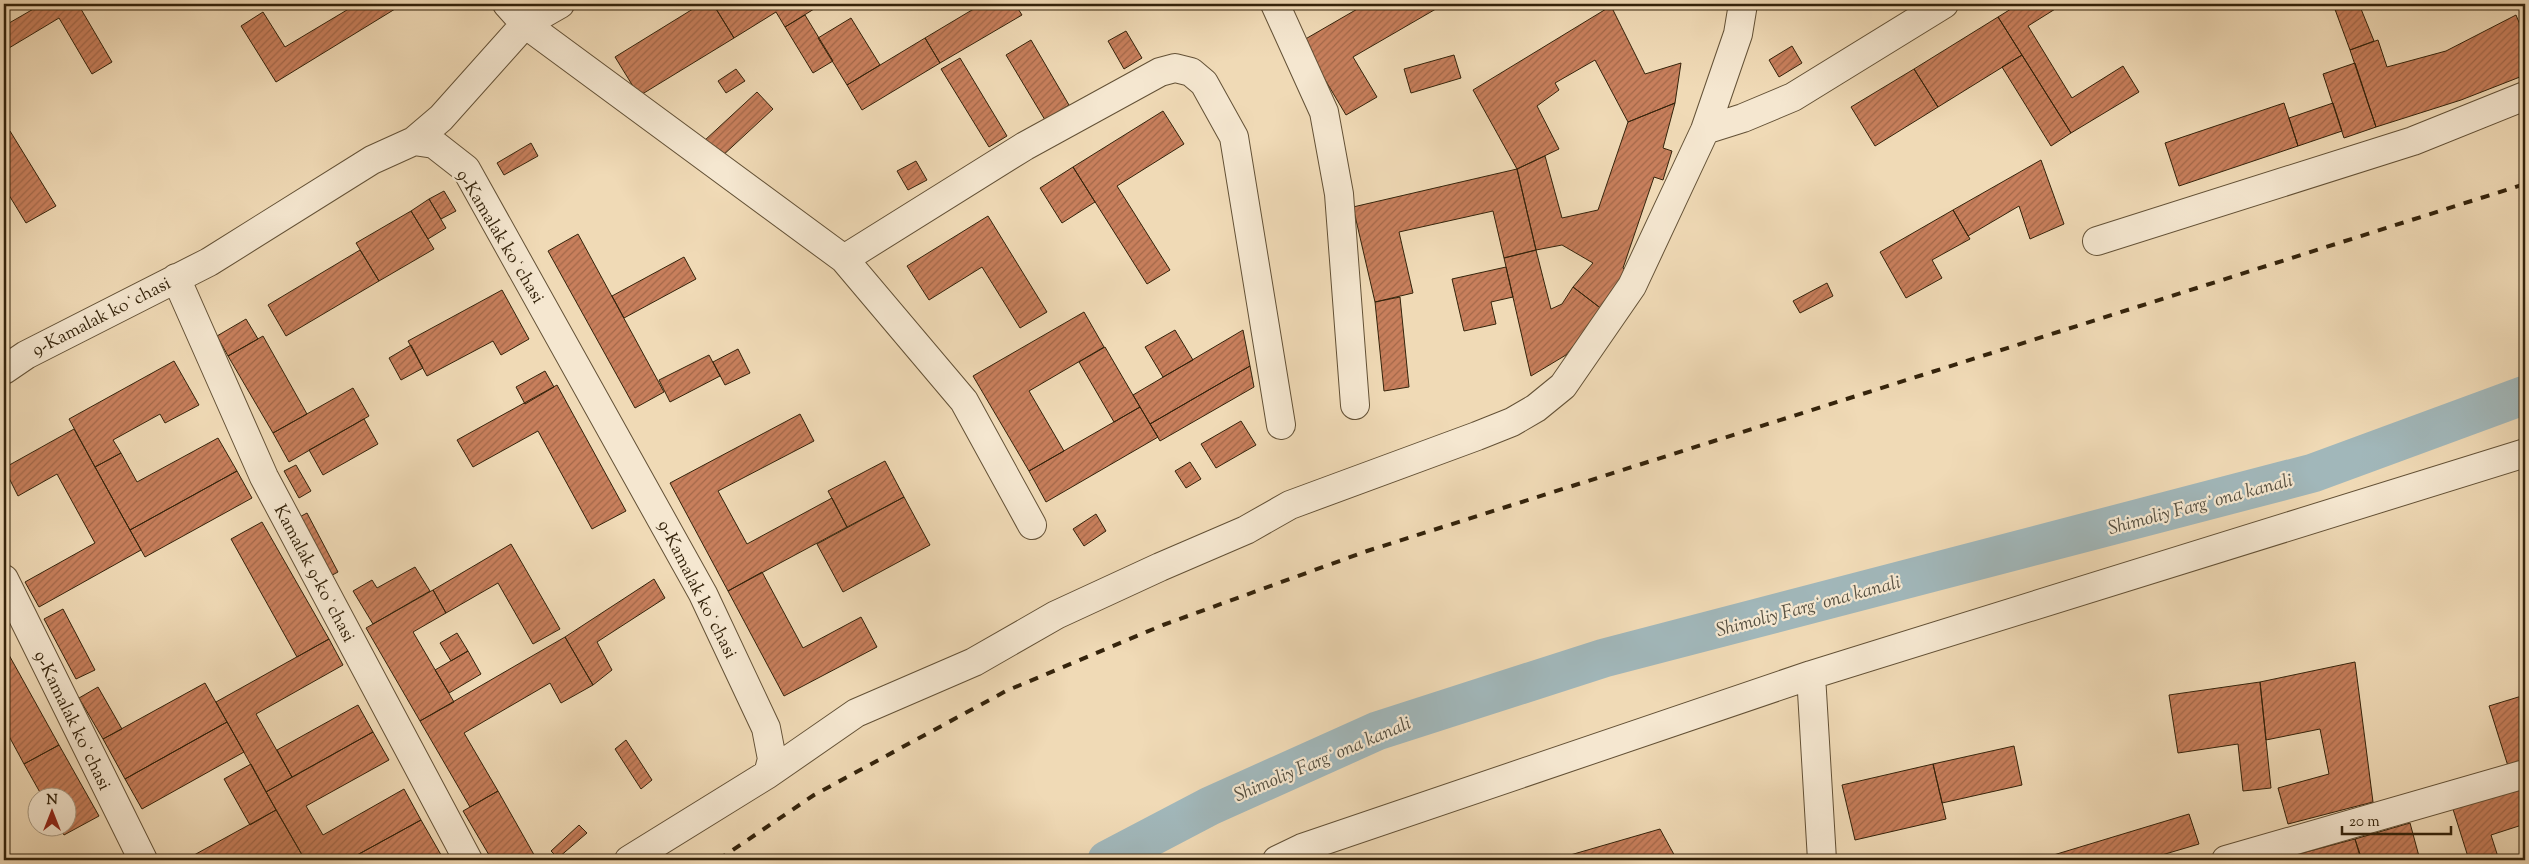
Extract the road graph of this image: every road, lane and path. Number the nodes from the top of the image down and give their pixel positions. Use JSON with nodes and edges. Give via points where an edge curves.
{"nodes":[{"id":1,"x":507,"y":4,"type":"edge"},
{"id":2,"x":560,"y":4,"type":"edge"},
{"id":3,"x":1277,"y":4,"type":"edge"},
{"id":4,"x":1743,"y":4,"type":"edge"},
{"id":5,"x":1944,"y":4,"type":"edge"},
{"id":6,"x":525,"y":24,"type":"junction"},
{"id":7,"x":2525,"y":96,"type":"edge"},
{"id":8,"x":1705,"y":130,"type":"junction"},
{"id":9,"x":414,"y":141,"type":"junction"},
{"id":10,"x":2097,"y":241,"type":"dead end"},
{"id":11,"x":844,"y":259,"type":"junction"},
{"id":12,"x":176,"y":278,"type":"junction"},
{"id":13,"x":4,"y":370,"type":"edge"},
{"id":14,"x":1355,"y":405,"type":"dead end"},
{"id":15,"x":1281,"y":425,"type":"dead end"},
{"id":16,"x":2525,"y":453,"type":"edge"},
{"id":17,"x":1032,"y":525,"type":"dead end"},
{"id":18,"x":4,"y":579,"type":"edge"},
{"id":19,"x":1812,"y":675,"type":"junction"},
{"id":20,"x":768,"y":774,"type":"junction"},
{"id":21,"x":2525,"y":774,"type":"edge"},
{"id":22,"x":143,"y":860,"type":"edge"},
{"id":23,"x":468,"y":860,"type":"edge"},
{"id":24,"x":629,"y":860,"type":"edge"},
{"id":25,"x":1278,"y":860,"type":"edge"},
{"id":26,"x":1822,"y":860,"type":"edge"},
{"id":27,"x":2226,"y":860,"type":"edge"}],
"edges":[{"from":1,"to":6,"type":"street"},
{"from":2,"to":6,"type":"street"},
{"from":3,"to":14,"type":"street","via":[[1324,112],[1339,194]]},
{"from":4,"to":8,"type":"street","via":[[1738,34]]},
{"from":5,"to":8,"type":"street","via":[[1793,96],[1743,118]]},
{"from":6,"to":9,"type":"street","via":[[441,118]]},
{"from":6,"to":11,"type":"street"},
{"from":7,"to":10,"type":"street","via":[[2413,141]]},
{"from":8,"to":20,"type":"street","via":[[1632,286],[1572,375],[1536,408],[1477,436],[1290,505],[1246,530],[1056,615],[974,662],[856,712]]},
{"from":9,"to":12,"type":"street","name":"9-Kamalak koʻchasi","via":[[372,160],[209,262]]},
{"from":9,"to":20,"type":"street","name":"9-Kamalak koʻchasi","via":[[434,144],[466,169],[668,530],[703,594],[762,717],[771,747]]},
{"from":11,"to":15,"type":"street","via":[[1025,146],[1151,76],[1175,68],[1191,72],[1204,83],[1234,137]]},
{"from":11,"to":17,"type":"street","via":[[964,401]]},
{"from":12,"to":13,"type":"street","name":"9-Kamalak koʻchasi","via":[[26,355]]},
{"from":12,"to":23,"type":"street","name":"Kamalak 9-koʻchasi","via":[[264,477]]},
{"from":16,"to":19,"type":"street"},
{"from":18,"to":22,"type":"street","name":"9-Kamalak koʻchasi"},
{"from":19,"to":25,"type":"street","via":[[1302,848]]},
{"from":19,"to":26,"type":"street"},
{"from":20,"to":24,"type":"street"},
{"from":21,"to":27,"type":"street"}]}
